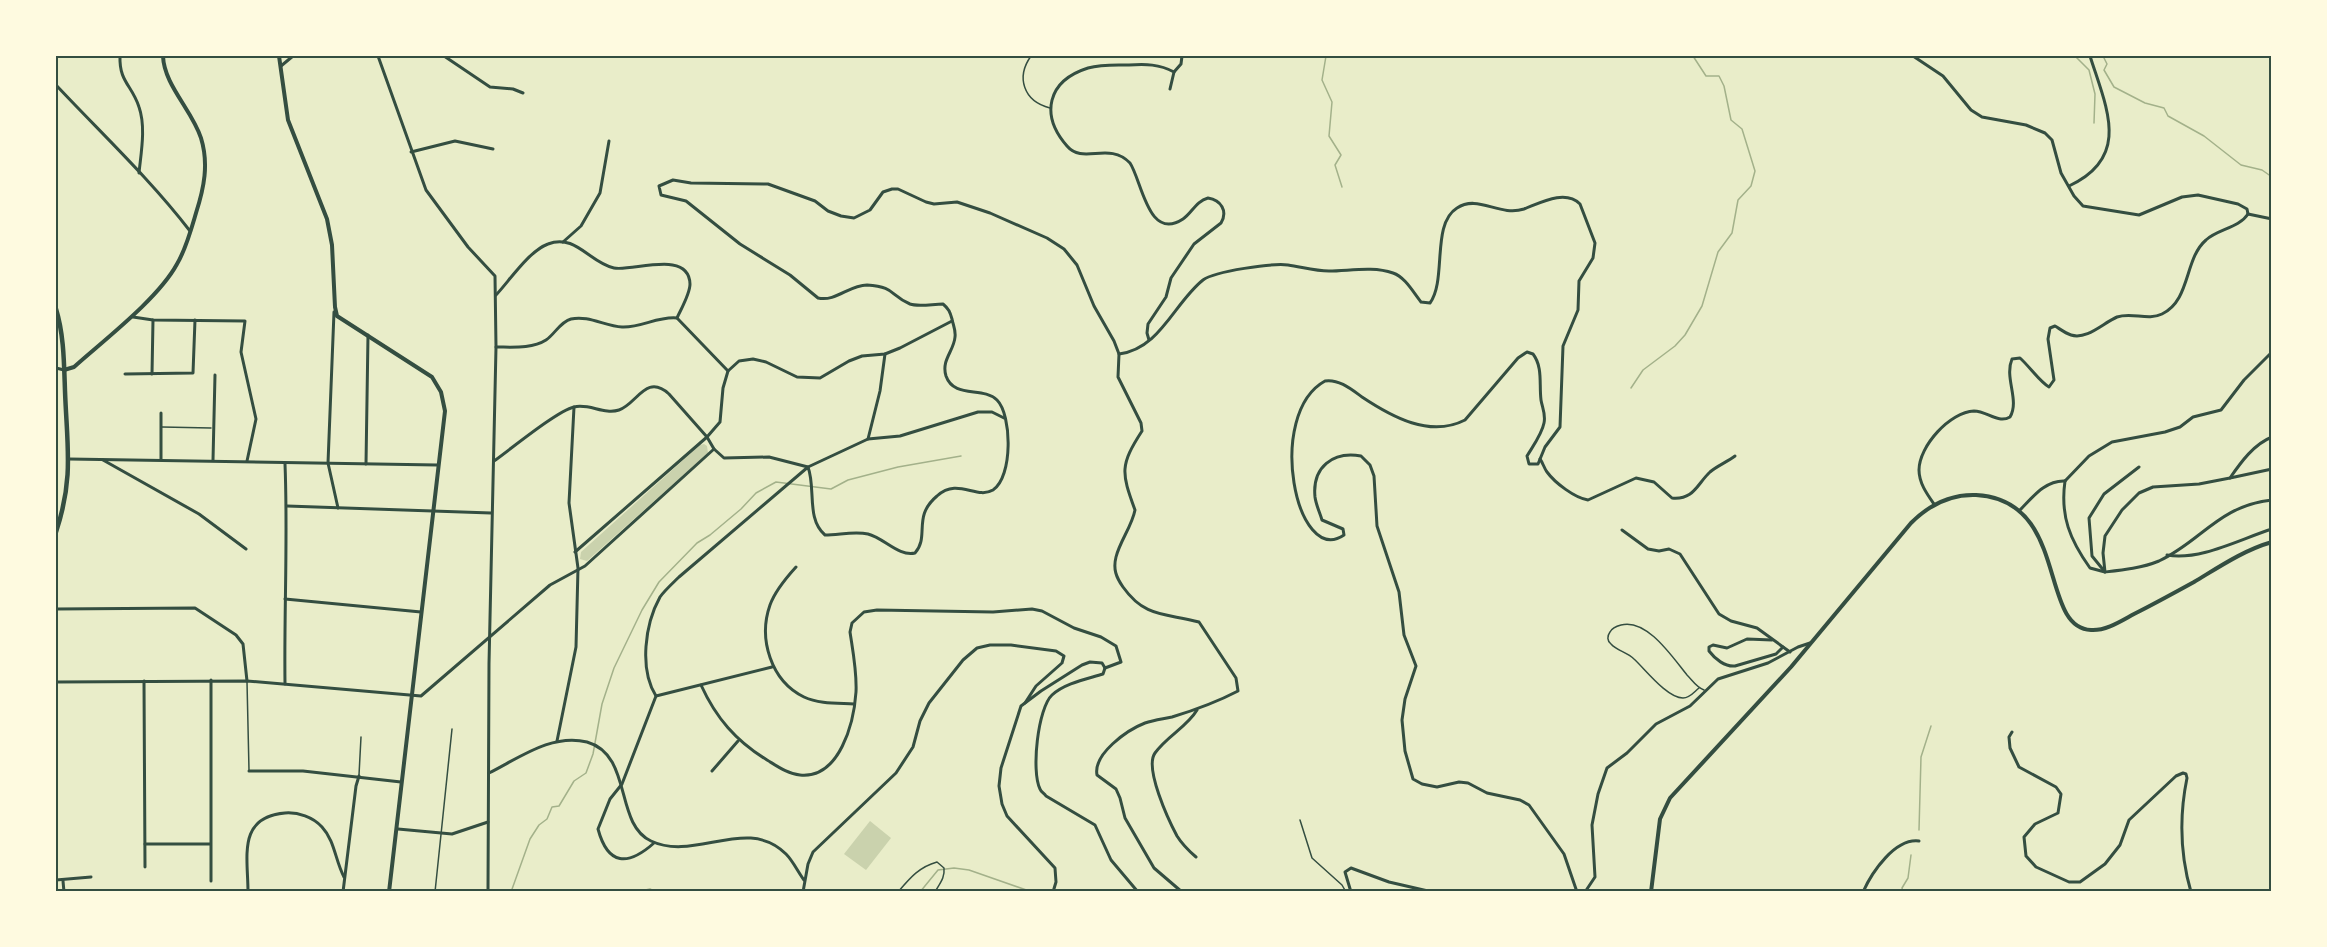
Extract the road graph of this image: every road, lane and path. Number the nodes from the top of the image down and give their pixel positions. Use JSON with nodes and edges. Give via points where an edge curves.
{"nodes":[{"id":1,"x":120,"y":56,"type":"edge"},
{"id":2,"x":163,"y":56,"type":"edge"},
{"id":3,"x":279,"y":56,"type":"edge"},
{"id":4,"x":293,"y":56,"type":"edge"},
{"id":5,"x":378,"y":56,"type":"edge"},
{"id":6,"x":444,"y":56,"type":"edge"},
{"id":7,"x":1031,"y":56,"type":"edge"},
{"id":8,"x":1182,"y":56,"type":"edge"},
{"id":9,"x":1913,"y":56,"type":"edge"},
{"id":10,"x":2090,"y":56,"type":"edge"},
{"id":11,"x":280,"y":67,"type":"junction"},
{"id":12,"x":1174,"y":72,"type":"junction"},
{"id":13,"x":56,"y":85,"type":"edge"},
{"id":14,"x":1170,"y":89,"type":"dead end"},
{"id":15,"x":524,"y":93,"type":"dead end"},
{"id":16,"x":1050,"y":108,"type":"junction"},
{"id":17,"x":609,"y":141,"type":"dead end"},
{"id":18,"x":493,"y":149,"type":"dead end"},
{"id":19,"x":411,"y":152,"type":"junction"},
{"id":20,"x":139,"y":173,"type":"junction"},
{"id":21,"x":2069,"y":186,"type":"junction"},
{"id":22,"x":2248,"y":214,"type":"junction"},
{"id":23,"x":2271,"y":219,"type":"edge"},
{"id":24,"x":190,"y":231,"type":"junction"},
{"id":25,"x":563,"y":242,"type":"junction"},
{"id":26,"x":496,"y":295,"type":"junction"},
{"id":27,"x":335,"y":307,"type":"junction"},
{"id":28,"x":56,"y":309,"type":"edge"},
{"id":29,"x":131,"y":316,"type":"junction"},
{"id":30,"x":677,"y":318,"type":"junction"},
{"id":31,"x":153,"y":320,"type":"junction"},
{"id":32,"x":195,"y":320,"type":"junction"},
{"id":33,"x":952,"y":321,"type":"junction"},
{"id":34,"x":368,"y":335,"type":"junction"},
{"id":35,"x":1149,"y":339,"type":"junction"},
{"id":36,"x":496,"y":347,"type":"junction"},
{"id":37,"x":2271,"y":352,"type":"edge"},
{"id":38,"x":885,"y":354,"type":"junction"},
{"id":39,"x":1119,"y":354,"type":"junction"},
{"id":40,"x":56,"y":368,"type":"edge"},
{"id":41,"x":64,"y":370,"type":"junction"},
{"id":42,"x":728,"y":371,"type":"junction"},
{"id":43,"x":125,"y":374,"type":"dead end"},
{"id":44,"x":152,"y":374,"type":"junction"},
{"id":45,"x":215,"y":375,"type":"dead end"},
{"id":46,"x":574,"y":407,"type":"junction"},
{"id":47,"x":161,"y":414,"type":"dead end"},
{"id":48,"x":1004,"y":418,"type":"junction"},
{"id":49,"x":161,"y":427,"type":"junction"},
{"id":50,"x":214,"y":428,"type":"junction"},
{"id":51,"x":707,"y":437,"type":"junction"},
{"id":52,"x":2271,"y":437,"type":"edge"},
{"id":53,"x":868,"y":439,"type":"junction"},
{"id":54,"x":714,"y":450,"type":"junction"},
{"id":55,"x":1734,"y":456,"type":"dead end"},
{"id":56,"x":69,"y":459,"type":"junction"},
{"id":57,"x":102,"y":459,"type":"junction"},
{"id":58,"x":161,"y":459,"type":"junction"},
{"id":59,"x":1540,"y":459,"type":"junction"},
{"id":60,"x":213,"y":461,"type":"junction"},
{"id":61,"x":247,"y":461,"type":"junction"},
{"id":62,"x":492,"y":462,"type":"junction"},
{"id":63,"x":285,"y":463,"type":"junction"},
{"id":64,"x":328,"y":463,"type":"junction"},
{"id":65,"x":366,"y":464,"type":"junction"},
{"id":66,"x":437,"y":465,"type":"junction"},
{"id":67,"x":808,"y":467,"type":"junction"},
{"id":68,"x":2139,"y":467,"type":"dead end"},
{"id":69,"x":2271,"y":469,"type":"edge"},
{"id":70,"x":2230,"y":478,"type":"junction"},
{"id":71,"x":2065,"y":481,"type":"junction"},
{"id":72,"x":2271,"y":500,"type":"edge"},
{"id":73,"x":1934,"y":504,"type":"junction"},
{"id":74,"x":287,"y":506,"type":"junction"},
{"id":75,"x":338,"y":508,"type":"junction"},
{"id":76,"x":2019,"y":510,"type":"junction"},
{"id":77,"x":433,"y":511,"type":"junction"},
{"id":78,"x":491,"y":513,"type":"junction"},
{"id":79,"x":2271,"y":529,"type":"edge"},
{"id":80,"x":1622,"y":530,"type":"dead end"},
{"id":81,"x":56,"y":532,"type":"edge"},
{"id":82,"x":2271,"y":542,"type":"edge"},
{"id":83,"x":246,"y":549,"type":"dead end"},
{"id":84,"x":575,"y":552,"type":"junction"},
{"id":85,"x":2167,"y":555,"type":"junction"},
{"id":86,"x":796,"y":567,"type":"dead end"},
{"id":87,"x":578,"y":568,"type":"junction"},
{"id":88,"x":2105,"y":572,"type":"junction"},
{"id":89,"x":285,"y":599,"type":"junction"},
{"id":90,"x":56,"y":609,"type":"edge"},
{"id":91,"x":421,"y":612,"type":"junction"},
{"id":92,"x":489,"y":638,"type":"junction"},
{"id":93,"x":1774,"y":640,"type":"junction"},
{"id":94,"x":1810,"y":643,"type":"junction"},
{"id":95,"x":1783,"y":647,"type":"junction"},
{"id":96,"x":1790,"y":652,"type":"junction"},
{"id":97,"x":772,"y":667,"type":"junction"},
{"id":98,"x":1106,"y":668,"type":"junction"},
{"id":99,"x":211,"y":680,"type":"junction"},
{"id":100,"x":144,"y":681,"type":"junction"},
{"id":101,"x":247,"y":681,"type":"junction"},
{"id":102,"x":56,"y":682,"type":"edge"},
{"id":103,"x":285,"y":684,"type":"junction"},
{"id":104,"x":701,"y":685,"type":"junction"},
{"id":105,"x":1699,"y":688,"type":"junction"},
{"id":106,"x":1704,"y":690,"type":"junction"},
{"id":107,"x":656,"y":696,"type":"junction"},
{"id":108,"x":411,"y":697,"type":"junction"},
{"id":109,"x":1025,"y":703,"type":"junction"},
{"id":110,"x":854,"y":704,"type":"junction"},
{"id":111,"x":1198,"y":708,"type":"junction"},
{"id":112,"x":452,"y":729,"type":"dead end"},
{"id":113,"x":2012,"y":732,"type":"dead end"},
{"id":114,"x":361,"y":736,"type":"dead end"},
{"id":115,"x":557,"y":741,"type":"junction"},
{"id":116,"x":738,"y":741,"type":"junction"},
{"id":117,"x":249,"y":771,"type":"joint"},
{"id":118,"x":712,"y":771,"type":"dead end"},
{"id":119,"x":489,"y":773,"type":"junction"},
{"id":120,"x":359,"y":776,"type":"junction"},
{"id":121,"x":401,"y":782,"type":"junction"},
{"id":122,"x":622,"y":784,"type":"junction"},
{"id":123,"x":1300,"y":820,"type":"dead end"},
{"id":124,"x":488,"y":822,"type":"junction"},
{"id":125,"x":398,"y":829,"type":"junction"},
{"id":126,"x":442,"y":834,"type":"junction"},
{"id":127,"x":1919,"y":841,"type":"dead end"},
{"id":128,"x":654,"y":843,"type":"junction"},
{"id":129,"x":145,"y":844,"type":"junction"},
{"id":130,"x":210,"y":844,"type":"junction"},
{"id":131,"x":1196,"y":857,"type":"dead end"},
{"id":132,"x":145,"y":867,"type":"dead end"},
{"id":133,"x":91,"y":877,"type":"dead end"},
{"id":134,"x":344,"y":877,"type":"junction"},
{"id":135,"x":56,"y":880,"type":"edge"},
{"id":136,"x":211,"y":880,"type":"dead end"},
{"id":137,"x":804,"y":880,"type":"junction"},
{"id":138,"x":63,"y":881,"type":"junction"},
{"id":139,"x":64,"y":891,"type":"edge"},
{"id":140,"x":248,"y":891,"type":"edge"},
{"id":141,"x":342,"y":891,"type":"edge"},
{"id":142,"x":389,"y":891,"type":"edge"},
{"id":143,"x":435,"y":891,"type":"edge"},
{"id":144,"x":488,"y":891,"type":"edge"},
{"id":145,"x":803,"y":891,"type":"edge"},
{"id":146,"x":898,"y":891,"type":"edge"},
{"id":147,"x":935,"y":891,"type":"edge"},
{"id":148,"x":1053,"y":891,"type":"edge"},
{"id":149,"x":1138,"y":891,"type":"edge"},
{"id":150,"x":1182,"y":891,"type":"edge"},
{"id":151,"x":1346,"y":891,"type":"edge"},
{"id":152,"x":1351,"y":891,"type":"edge"},
{"id":153,"x":1428,"y":891,"type":"edge"},
{"id":154,"x":1577,"y":891,"type":"edge"},
{"id":155,"x":1585,"y":891,"type":"edge"},
{"id":156,"x":1651,"y":891,"type":"edge"},
{"id":157,"x":1863,"y":891,"type":"edge"},
{"id":158,"x":2191,"y":891,"type":"edge"}],
"edges":[{"from":1,"to":20,"type":"street","via":[[120,72],[136,100],[142,121]]},
{"from":2,"to":24,"type":"street","via":[[205,153],[207,169]]},
{"from":3,"to":11,"type":"street"},
{"from":4,"to":11,"type":"street"},
{"from":5,"to":19,"type":"street"},
{"from":6,"to":15,"type":"street","via":[[490,87]]},
{"from":7,"to":16,"type":"lane","via":[[1022,74],[1023,85],[1029,97]]},
{"from":8,"to":12,"type":"street"},
{"from":9,"to":21,"type":"street","via":[[1943,76],[1971,110],[1982,117],[2026,125],[2045,134],[2052,140]]},
{"from":10,"to":21,"type":"street","via":[[2105,104],[2109,140],[2100,164]]},
{"from":11,"to":27,"type":"street","via":[[288,120],[327,219]]},
{"from":12,"to":14,"type":"street"},
{"from":12,"to":16,"type":"street","via":[[1153,64],[1088,68],[1063,82],[1053,95]]},
{"from":13,"to":20,"type":"street"},
{"from":16,"to":35,"type":"street","via":[[1052,122],[1071,150],[1082,154],[1112,152],[1130,163],[1155,219],[1177,222],[1208,198],[1223,208],[1221,223],[1194,244],[1170,280],[1166,297],[1148,324]]},
{"from":17,"to":25,"type":"street","via":[[600,193],[581,226]]},
{"from":18,"to":19,"type":"street","via":[[455,141]]},
{"from":19,"to":26,"type":"street","via":[[426,190],[495,276]]},
{"from":20,"to":24,"type":"street"},
{"from":21,"to":22,"type":"street","via":[[2083,206],[2133,216],[2190,195],[2238,204]]},
{"from":22,"to":23,"type":"street"},
{"from":22,"to":73,"type":"street","via":[[2243,221],[2215,233],[2199,248],[2179,296],[2164,313],[2117,317],[2081,336],[2070,335],[2055,326],[2050,328],[2054,380],[2049,387],[2020,358],[2012,359],[2010,417],[2000,419],[1974,411],[1962,414],[1939,430],[1925,450],[1919,470]]},
{"from":24,"to":29,"type":"street","via":[[178,264]]},
{"from":25,"to":26,"type":"street","via":[[546,244],[535,251]]},
{"from":25,"to":30,"type":"street","via":[[580,247],[613,268],[658,263],[682,269],[690,286]]},
{"from":26,"to":36,"type":"street"},
{"from":27,"to":34,"type":"street","via":[[344,322]]},
{"from":27,"to":64,"type":"street"},
{"from":28,"to":41,"type":"main road"},
{"from":29,"to":31,"type":"street"},
{"from":29,"to":41,"type":"street","via":[[74,367]]},
{"from":30,"to":36,"type":"street","via":[[621,327],[571,319],[540,344]]},
{"from":30,"to":42,"type":"street"},
{"from":31,"to":32,"type":"street"},
{"from":31,"to":44,"type":"street"},
{"from":32,"to":44,"type":"street","via":[[193,373]]},
{"from":32,"to":61,"type":"street","via":[[245,321],[241,352],[256,418]]},
{"from":33,"to":38,"type":"street"},
{"from":33,"to":39,"type":"street","via":[[943,304],[910,304],[885,287],[859,285],[835,297],[818,298],[686,201],[661,195],[659,186],[672,180],[768,184],[815,201],[828,211],[854,218],[865,214],[883,192],[892,189],[934,204],[957,202],[990,213],[1047,238],[1071,256]]},
{"from":33,"to":48,"type":"street","via":[[956,339],[945,362],[946,376],[966,392],[988,393],[998,401]]},
{"from":34,"to":65,"type":"street"},
{"from":34,"to":66,"type":"street","via":[[432,377],[441,392],[445,411]]},
{"from":35,"to":39,"type":"street","via":[[1135,351]]},
{"from":35,"to":59,"type":"street","via":[[1204,279],[1222,272],[1267,266],[1391,272],[1401,276],[1422,302],[1430,303],[1442,235],[1458,207],[1475,203],[1515,212],[1570,198],[1580,204],[1595,250],[1580,281],[1578,310],[1563,346],[1560,427]]},
{"from":36,"to":62,"type":"street"},
{"from":37,"to":71,"type":"street","via":[[2221,410],[2193,417],[2165,432],[2112,442],[2089,456]]},
{"from":38,"to":42,"type":"street","via":[[862,356],[820,378],[797,377],[753,359],[739,362]]},
{"from":38,"to":53,"type":"street"},
{"from":39,"to":111,"type":"street","via":[[1118,377],[1142,431],[1125,463],[1126,485],[1135,510],[1116,556],[1116,575],[1133,601],[1146,610],[1199,622],[1236,678],[1238,691]]},
{"from":40,"to":41,"type":"street"},
{"from":41,"to":56,"type":"main road"},
{"from":42,"to":51,"type":"street","via":[[720,422]]},
{"from":43,"to":44,"type":"street"},
{"from":45,"to":50,"type":"street"},
{"from":46,"to":51,"type":"street","via":[[615,411],[648,388],[663,389]]},
{"from":46,"to":62,"type":"street"},
{"from":46,"to":84,"type":"street","via":[[569,503]]},
{"from":47,"to":49,"type":"street"},
{"from":48,"to":53,"type":"street","via":[[992,412],[978,412],[900,436]]},
{"from":48,"to":67,"type":"street","via":[[1008,453],[999,484],[990,492],[956,487],[938,495],[923,513],[918,551],[912,554],[867,534],[825,535],[818,529]]},
{"from":49,"to":50,"type":"lane"},
{"from":49,"to":58,"type":"street"},
{"from":50,"to":60,"type":"street"},
{"from":51,"to":54,"type":"street"},
{"from":51,"to":84,"type":"street"},
{"from":52,"to":70,"type":"street","via":[[2259,442]]},
{"from":53,"to":67,"type":"street"},
{"from":54,"to":67,"type":"street","via":[[724,458],[769,457]]},
{"from":54,"to":87,"type":"street","via":[[585,566]]},
{"from":55,"to":59,"type":"street","via":[[1684,497],[1672,498],[1654,482],[1636,478],[1588,500],[1577,497],[1548,474]]},
{"from":56,"to":57,"type":"street"},
{"from":56,"to":81,"type":"main road","via":[[66,494]]},
{"from":57,"to":58,"type":"street"},
{"from":57,"to":83,"type":"street","via":[[199,514]]},
{"from":58,"to":60,"type":"street"},
{"from":59,"to":154,"type":"street","via":[[1534,466],[1527,461],[1545,421],[1539,365],[1533,354],[1527,352],[1465,420],[1440,428],[1421,426],[1377,407],[1337,381],[1325,381],[1313,389],[1299,412],[1291,466],[1308,527],[1328,540],[1344,535],[1343,529],[1322,520],[1315,497],[1319,473],[1329,460],[1342,455],[1361,456],[1370,465],[1377,526],[1399,592],[1404,635],[1416,666],[1402,720],[1413,778],[1437,787],[1468,783],[1529,805],[1564,854]]},
{"from":60,"to":61,"type":"street"},
{"from":61,"to":63,"type":"street"},
{"from":62,"to":78,"type":"street"},
{"from":63,"to":64,"type":"street"},
{"from":63,"to":74,"type":"street"},
{"from":64,"to":65,"type":"street"},
{"from":64,"to":75,"type":"street"},
{"from":65,"to":66,"type":"street"},
{"from":66,"to":77,"type":"street"},
{"from":67,"to":107,"type":"street","via":[[661,596],[646,644],[647,668]]},
{"from":68,"to":88,"type":"street","via":[[2104,494],[2089,518],[2092,556]]},
{"from":69,"to":70,"type":"street"},
{"from":70,"to":88,"type":"street","via":[[2153,487],[2139,493],[2105,536]]},
{"from":71,"to":76,"type":"street","via":[[2047,485]]},
{"from":71,"to":88,"type":"street","via":[[2062,502],[2068,528],[2090,568]]},
{"from":72,"to":85,"type":"street","via":[[2254,502],[2225,515]]},
{"from":73,"to":76,"type":"street","via":[[1980,495]]},
{"from":73,"to":94,"type":"street","via":[[1911,523]]},
{"from":74,"to":75,"type":"street"},
{"from":74,"to":89,"type":"street"},
{"from":75,"to":77,"type":"street"},
{"from":76,"to":82,"type":"street","via":[[2034,525],[2043,543],[2063,609],[2074,623],[2088,630],[2116,623]]},
{"from":77,"to":78,"type":"street"},
{"from":77,"to":91,"type":"street"},
{"from":78,"to":92,"type":"street"},
{"from":79,"to":85,"type":"street","via":[[2195,556]]},
{"from":80,"to":93,"type":"street","via":[[1648,549],[1669,549],[1680,554],[1719,614],[1757,628]]},
{"from":84,"to":87,"type":"street"},
{"from":85,"to":88,"type":"street","via":[[2142,567]]},
{"from":86,"to":97,"type":"street","via":[[774,597],[767,616]]},
{"from":87,"to":92,"type":"street","via":[[550,585]]},
{"from":87,"to":115,"type":"street","via":[[576,646]]},
{"from":89,"to":91,"type":"street"},
{"from":89,"to":103,"type":"street"},
{"from":90,"to":101,"type":"street","via":[[195,608],[243,644]]},
{"from":91,"to":108,"type":"street"},
{"from":92,"to":108,"type":"street","via":[[421,696]]},
{"from":92,"to":119,"type":"street"},
{"from":93,"to":95,"type":"street"},
{"from":93,"to":95,"type":"street","via":[[1747,639],[1727,648],[1713,645],[1709,651],[1729,667],[1776,654]]},
{"from":94,"to":96,"type":"street"},
{"from":94,"to":156,"type":"street","via":[[1665,806]]},
{"from":95,"to":96,"type":"street"},
{"from":96,"to":106,"type":"street","via":[[1718,679]]},
{"from":97,"to":104,"type":"street"},
{"from":97,"to":110,"type":"street","via":[[785,684],[804,697]]},
{"from":98,"to":109,"type":"street","via":[[1102,663],[1090,662]]},
{"from":98,"to":110,"type":"street","via":[[1121,662],[1116,646],[1042,611],[877,610],[864,612],[852,623]]},
{"from":98,"to":149,"type":"street","via":[[1103,674],[1051,696],[1039,723],[1038,780],[1046,796],[1095,825],[1111,860]]},
{"from":99,"to":100,"type":"street"},
{"from":99,"to":101,"type":"street"},
{"from":99,"to":130,"type":"street"},
{"from":100,"to":102,"type":"street"},
{"from":100,"to":129,"type":"street"},
{"from":101,"to":103,"type":"street"},
{"from":101,"to":117,"type":"lane"},
{"from":103,"to":108,"type":"street"},
{"from":104,"to":107,"type":"street"},
{"from":104,"to":116,"type":"street","via":[[714,711]]},
{"from":105,"to":105,"type":"lane","via":[[1660,642],[1643,629],[1626,624],[1609,633],[1610,644],[1631,656],[1669,692],[1683,698]]},
{"from":105,"to":106,"type":"lane"},
{"from":106,"to":155,"type":"street","via":[[1690,706],[1656,724],[1605,771],[1591,832],[1595,877]]},
{"from":107,"to":122,"type":"street"},
{"from":108,"to":121,"type":"street"},
{"from":109,"to":137,"type":"street","via":[[1064,656],[1056,651],[1011,645],[977,648],[929,703],[913,747],[896,773],[813,852]]},
{"from":109,"to":148,"type":"street","via":[[1015,719],[999,786],[1007,816],[1055,868]]},
{"from":110,"to":116,"type":"street","via":[[851,725],[839,750],[825,769],[808,775],[793,774]]},
{"from":111,"to":131,"type":"street","via":[[1153,756],[1152,770],[1178,837]]},
{"from":111,"to":150,"type":"street","via":[[1144,723],[1127,733],[1099,759],[1096,767],[1097,775],[1116,789],[1129,826],[1154,868]]},
{"from":112,"to":126,"type":"lane"},
{"from":113,"to":158,"type":"street","via":[[2010,748],[2019,767],[2056,787],[2061,794],[2058,813],[2035,824],[2024,837],[2024,852],[2032,864],[2069,882],[2084,880],[2116,851],[2126,823],[2183,773],[2187,778],[2181,839]]},
{"from":114,"to":120,"type":"lane"},
{"from":115,"to":119,"type":"street"},
{"from":115,"to":122,"type":"street","via":[[574,740],[598,746],[615,767]]},
{"from":116,"to":118,"type":"street"},
{"from":117,"to":120,"type":"street"},
{"from":119,"to":124,"type":"street"},
{"from":120,"to":121,"type":"street"},
{"from":120,"to":134,"type":"street"},
{"from":121,"to":125,"type":"street"},
{"from":122,"to":128,"type":"street","via":[[636,830]]},
{"from":122,"to":128,"type":"street","via":[[610,799],[598,829],[600,836],[611,854],[622,860],[632,859]]},
{"from":123,"to":151,"type":"lane","via":[[1312,858]]},
{"from":124,"to":126,"type":"street"},
{"from":124,"to":144,"type":"street"},
{"from":125,"to":126,"type":"street"},
{"from":125,"to":142,"type":"street"},
{"from":126,"to":143,"type":"lane"},
{"from":127,"to":157,"type":"street","via":[[1906,841],[1893,850]]},
{"from":128,"to":137,"type":"street","via":[[679,848],[741,837],[763,839],[786,855]]},
{"from":129,"to":130,"type":"street"},
{"from":129,"to":132,"type":"street"},
{"from":130,"to":136,"type":"street"},
{"from":133,"to":138,"type":"street"},
{"from":134,"to":140,"type":"street","via":[[331,838],[321,825],[295,813],[275,814],[260,820],[248,839]]},
{"from":134,"to":141,"type":"street"},
{"from":135,"to":138,"type":"street"},
{"from":137,"to":145,"type":"street"},
{"from":138,"to":139,"type":"street"},
{"from":146,"to":147,"type":"lane","via":[[926,865],[937,862],[944,868],[944,877]]},
{"from":152,"to":153,"type":"street","via":[[1345,872],[1351,868]]}]}
